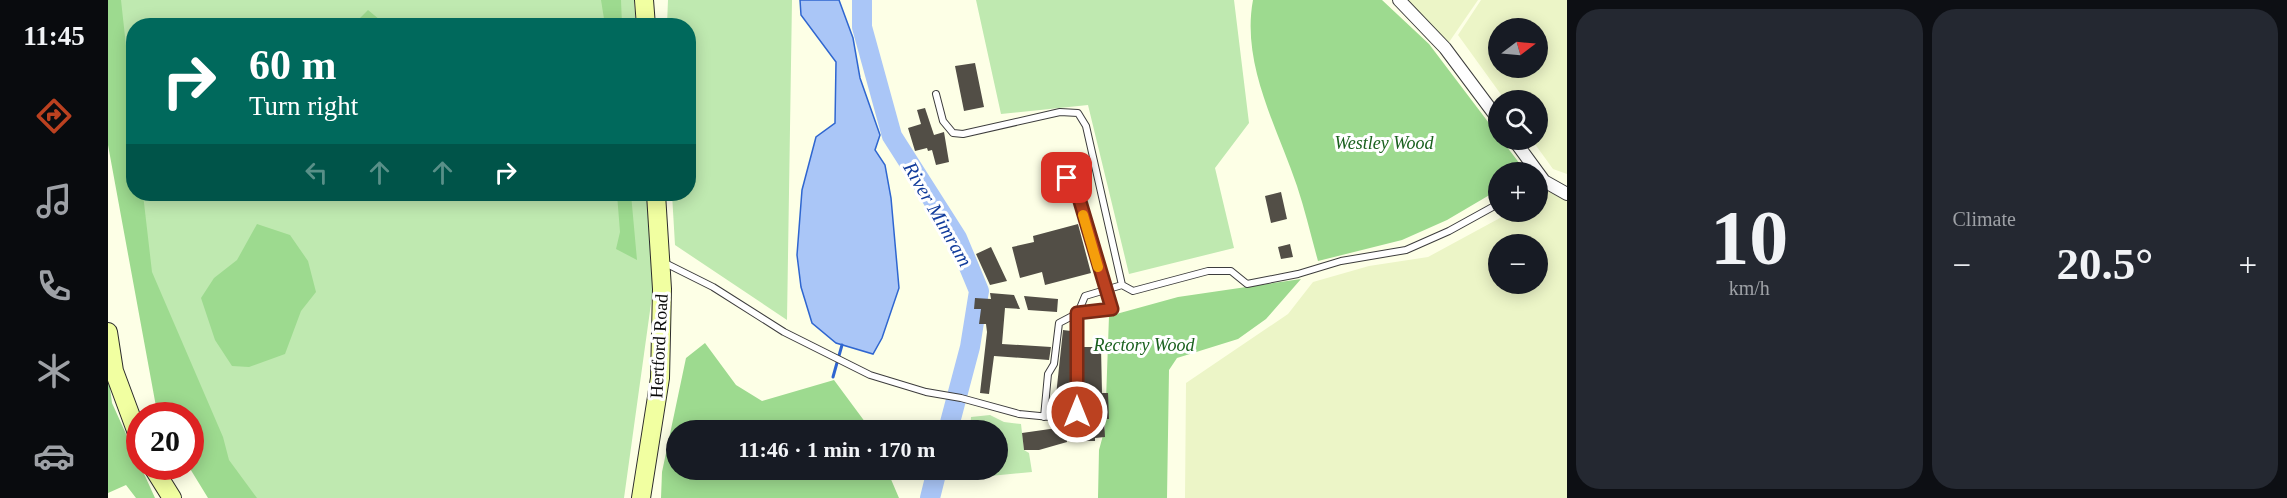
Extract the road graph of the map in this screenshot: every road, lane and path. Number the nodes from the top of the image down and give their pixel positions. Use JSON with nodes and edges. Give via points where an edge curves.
{"nodes":[{"id":1,"x":644,"y":0,"type":"edge"},
{"id":2,"x":1398,"y":0,"type":"edge"},
{"id":3,"x":645,"y":18,"type":"edge"},
{"id":4,"x":936,"y":94,"type":"dead end"},
{"id":5,"x":1488,"y":105,"type":"edge"},
{"id":6,"x":1067,"y":178,"type":"dead end"},
{"id":7,"x":1548,"y":185,"type":"edge"},
{"id":8,"x":1567,"y":194,"type":"edge"},
{"id":9,"x":657,"y":201,"type":"edge"},
{"id":10,"x":1488,"y":210,"type":"edge"},
{"id":11,"x":661,"y":261,"type":"junction"},
{"id":12,"x":1122,"y":285,"type":"junction"},
{"id":13,"x":1104,"y":289,"type":"junction"},
{"id":14,"x":1077,"y":313,"type":"junction"},
{"id":15,"x":108,"y":332,"type":"edge"},
{"id":16,"x":126,"y":403,"type":"edge"},
{"id":17,"x":1044,"y":417,"type":"junction"},
{"id":18,"x":161,"y":480,"type":"edge"},
{"id":19,"x":172,"y":498,"type":"edge"},
{"id":20,"x":641,"y":498,"type":"edge"}],
"edges":[{"from":1,"to":3,"type":"main road"},
{"from":2,"to":5,"type":"street","via":[[1446,48]]},
{"from":4,"to":12,"type":"lane","via":[[943,122],[952,133],[963,134],[1060,112],[1078,113],[1086,126]]},
{"from":6,"to":13,"type":"lane","via":[[1079,198]]},
{"from":7,"to":8,"type":"street"},
{"from":9,"to":11,"type":"main road","name":"Hertford Road"},
{"from":10,"to":12,"type":"lane","via":[[1406,250],[1341,261],[1298,274],[1247,284],[1231,271],[1208,271],[1133,291]]},
{"from":11,"to":17,"type":"lane","via":[[842,363],[908,388]]},
{"from":11,"to":20,"type":"main road","name":"Hertford Road","via":[[660,378]]},
{"from":12,"to":13,"type":"lane"},
{"from":13,"to":14,"type":"lane","via":[[1085,296]]},
{"from":13,"to":14,"type":"lane","via":[[1112,309]]},
{"from":14,"to":17,"type":"lane","via":[[1059,323]]},
{"from":14,"to":17,"type":"lane","via":[[1077,412]]},
{"from":15,"to":16,"type":"main road","via":[[114,371]]},
{"from":18,"to":19,"type":"main road"}]}
